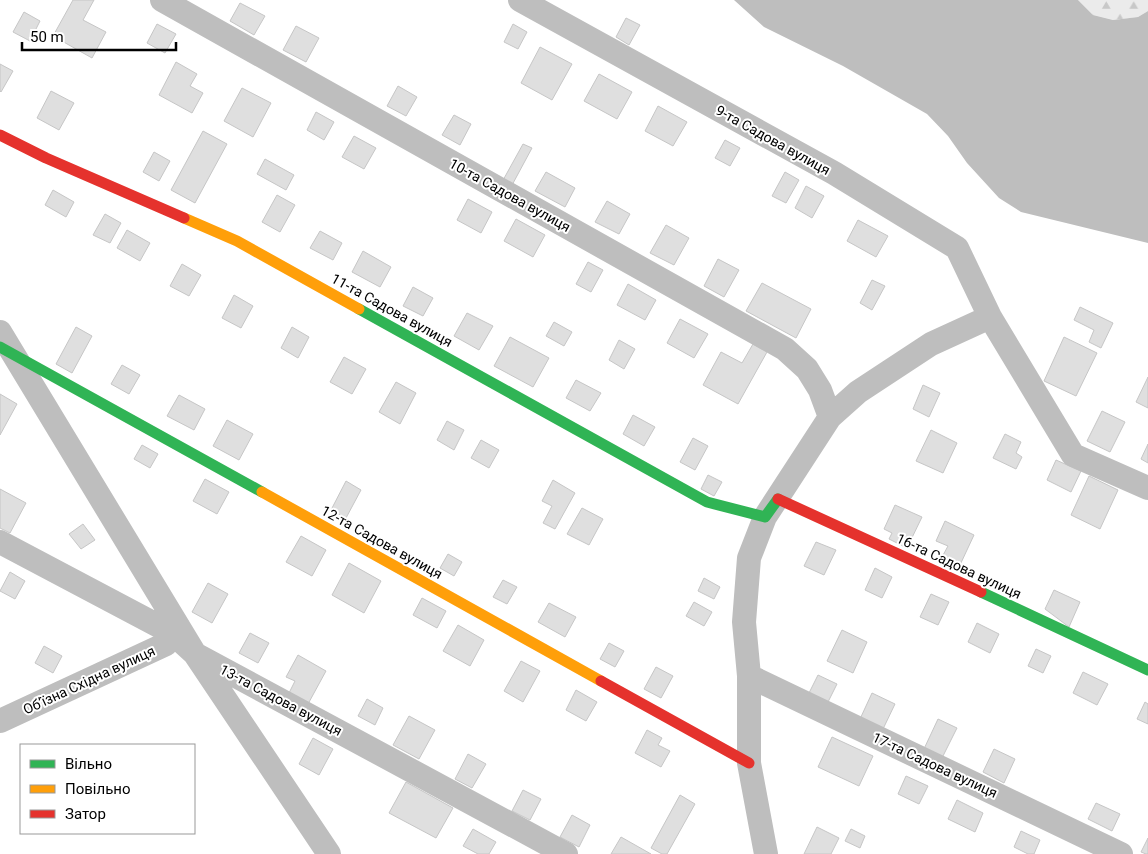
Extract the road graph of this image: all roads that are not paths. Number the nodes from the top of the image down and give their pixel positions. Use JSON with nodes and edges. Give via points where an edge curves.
{"nodes":[{"id":1,"x":162,"y":0,"type":"edge"},
{"id":2,"x":520,"y":0,"type":"edge"},
{"id":3,"x":0,"y":135,"type":"edge"},
{"id":4,"x":990,"y":316,"type":"junction"},
{"id":5,"x":0,"y":332,"type":"edge"},
{"id":6,"x":7,"y":351,"type":"edge"},
{"id":7,"x":830,"y":417,"type":"junction"},
{"id":8,"x":1148,"y":488,"type":"edge"},
{"id":9,"x":771,"y":508,"type":"junction"},
{"id":10,"x":0,"y":542,"type":"edge"},
{"id":11,"x":172,"y":633,"type":"junction"},
{"id":12,"x":195,"y":654,"type":"junction"},
{"id":13,"x":1148,"y":670,"type":"edge"},
{"id":14,"x":749,"y":676,"type":"junction"},
{"id":15,"x":0,"y":721,"type":"edge"},
{"id":16,"x":749,"y":763,"type":"junction"},
{"id":17,"x":329,"y":854,"type":"edge"},
{"id":18,"x":566,"y":854,"type":"edge"},
{"id":19,"x":766,"y":854,"type":"edge"},
{"id":20,"x":1121,"y":854,"type":"edge"}],
"edges":[{"from":1,"to":7,"type":"street","name":"10-та Садова вулиця","via":[[785,349],[807,369],[820,390]]},
{"from":2,"to":4,"type":"street","name":"9-та Садова вулиця","via":[[834,173],[957,248]]},
{"from":3,"to":9,"type":"street","name":"11-та Садова вулиця","via":[[237,241],[707,502]]},
{"from":4,"to":7,"type":"street","via":[[930,344],[858,392]]},
{"from":4,"to":8,"type":"street","name":"9-та Садова вулиця","via":[[1073,455]]},
{"from":5,"to":6,"type":"street"},
{"from":6,"to":12,"type":"street"},
{"from":6,"to":16,"type":"street","name":"12-та Садова вулиця"},
{"from":7,"to":9,"type":"street"},
{"from":9,"to":13,"type":"street","name":"16-та Садова вулиця"},
{"from":9,"to":14,"type":"street","via":[[749,558],[744,622]]},
{"from":10,"to":11,"type":"street","name":"13-та Садова вулиця"},
{"from":11,"to":12,"type":"street","name":"13-та Садова вулиця"},
{"from":11,"to":15,"type":"street","name":"Обʼїзна Східна вулиця","via":[[166,644]]},
{"from":12,"to":17,"type":"street"},
{"from":12,"to":18,"type":"street","name":"13-та Садова вулиця"},
{"from":14,"to":16,"type":"street"},
{"from":14,"to":20,"type":"street","name":"17-та Садова вулиця"},
{"from":16,"to":19,"type":"street"}]}
